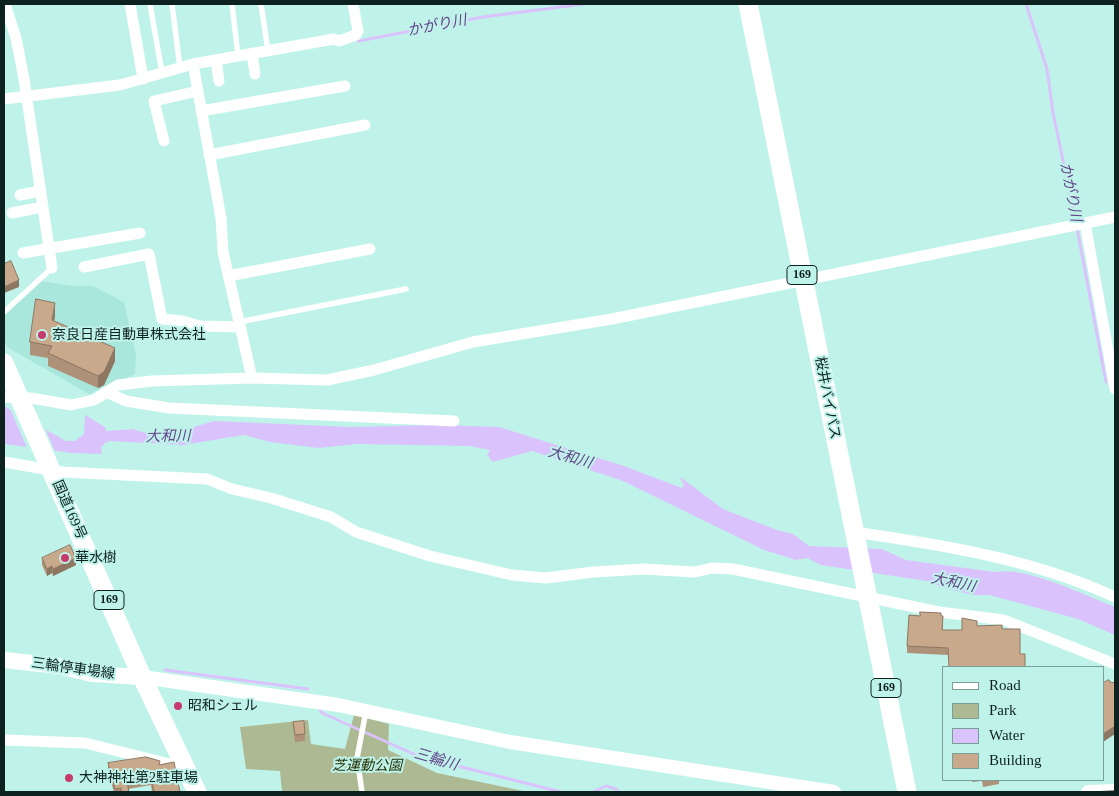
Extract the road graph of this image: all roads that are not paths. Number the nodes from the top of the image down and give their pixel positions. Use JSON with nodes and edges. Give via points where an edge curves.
{"nodes":[{"id":1,"x":5,"y":4,"type":"edge"},
{"id":2,"x":130,"y":4,"type":"edge"},
{"id":3,"x":150,"y":4,"type":"edge"},
{"id":4,"x":172,"y":4,"type":"edge"},
{"id":5,"x":232,"y":4,"type":"edge"},
{"id":6,"x":260,"y":4,"type":"edge"},
{"id":7,"x":353,"y":4,"type":"edge"},
{"id":8,"x":748,"y":4,"type":"edge"},
{"id":9,"x":268,"y":51,"type":"junction"},
{"id":10,"x":252,"y":54,"type":"junction"},
{"id":11,"x":238,"y":56,"type":"junction"},
{"id":12,"x":216,"y":60,"type":"junction"},
{"id":13,"x":193,"y":64,"type":"junction"},
{"id":14,"x":180,"y":68,"type":"junction"},
{"id":15,"x":162,"y":73,"type":"junction"},
{"id":16,"x":255,"y":74,"type":"dead end"},
{"id":17,"x":143,"y":79,"type":"junction"},
{"id":18,"x":219,"y":81,"type":"dead end"},
{"id":19,"x":345,"y":86,"type":"dead end"},
{"id":20,"x":198,"y":91,"type":"junction"},
{"id":21,"x":25,"y":97,"type":"junction"},
{"id":22,"x":4,"y":100,"type":"edge"},
{"id":23,"x":201,"y":111,"type":"junction"},
{"id":24,"x":365,"y":125,"type":"dead end"},
{"id":25,"x":164,"y":141,"type":"dead end"},
{"id":26,"x":209,"y":155,"type":"junction"},
{"id":27,"x":40,"y":191,"type":"junction"},
{"id":28,"x":20,"y":195,"type":"dead end"},
{"id":29,"x":43,"y":208,"type":"junction"},
{"id":30,"x":12,"y":213,"type":"dead end"},
{"id":31,"x":1115,"y":217,"type":"edge"},
{"id":32,"x":1086,"y":223,"type":"junction"},
{"id":33,"x":140,"y":233,"type":"dead end"},
{"id":34,"x":50,"y":248,"type":"junction"},
{"id":35,"x":370,"y":249,"type":"dead end"},
{"id":36,"x":23,"y":253,"type":"dead end"},
{"id":37,"x":84,"y":267,"type":"dead end"},
{"id":38,"x":52,"y":268,"type":"joint"},
{"id":39,"x":228,"y":276,"type":"junction"},
{"id":40,"x":803,"y":280,"type":"junction"},
{"id":41,"x":406,"y":289,"type":"dead end"},
{"id":42,"x":4,"y":312,"type":"edge"},
{"id":43,"x":240,"y":325,"type":"junction"},
{"id":44,"x":4,"y":363,"type":"edge"},
{"id":45,"x":252,"y":378,"type":"junction"},
{"id":46,"x":1115,"y":389,"type":"edge"},
{"id":47,"x":106,"y":392,"type":"junction"},
{"id":48,"x":15,"y":400,"type":"edge"},
{"id":49,"x":454,"y":421,"type":"dead end"},
{"id":50,"x":4,"y":462,"type":"edge"},
{"id":51,"x":51,"y":469,"type":"junction"},
{"id":52,"x":856,"y":539,"type":"junction"},
{"id":53,"x":866,"y":590,"type":"junction"},
{"id":54,"x":1115,"y":597,"type":"edge"},
{"id":55,"x":4,"y":660,"type":"edge"},
{"id":56,"x":1115,"y":664,"type":"edge"},
{"id":57,"x":142,"y":677,"type":"junction"},
{"id":58,"x":366,"y":716,"type":"junction"},
{"id":59,"x":4,"y":740,"type":"edge"},
{"id":60,"x":181,"y":761,"type":"junction"},
{"id":61,"x":1115,"y":791,"type":"edge"},
{"id":62,"x":197,"y":792,"type":"edge"},
{"id":63,"x":362,"y":792,"type":"edge"},
{"id":64,"x":834,"y":792,"type":"edge"},
{"id":65,"x":907,"y":792,"type":"edge"},
{"id":66,"x":1088,"y":792,"type":"edge"}],
"edges":[{"from":1,"to":21,"type":"street","via":[[16,38]]},
{"from":2,"to":17,"type":"street"},
{"from":3,"to":15,"type":"lane"},
{"from":4,"to":14,"type":"lane"},
{"from":5,"to":11,"type":"lane"},
{"from":6,"to":9,"type":"lane"},
{"from":7,"to":9,"type":"street","via":[[356,35],[340,42],[334,39]]},
{"from":8,"to":40,"type":"highway","name":"桜井バイパス","number":"169"},
{"from":9,"to":10,"type":"street"},
{"from":10,"to":11,"type":"street"},
{"from":10,"to":16,"type":"street"},
{"from":11,"to":12,"type":"street"},
{"from":12,"to":13,"type":"street"},
{"from":12,"to":18,"type":"street"},
{"from":13,"to":14,"type":"street"},
{"from":13,"to":20,"type":"street"},
{"from":14,"to":15,"type":"street"},
{"from":15,"to":17,"type":"street"},
{"from":17,"to":21,"type":"street","via":[[90,90]]},
{"from":19,"to":23,"type":"street"},
{"from":20,"to":23,"type":"street"},
{"from":20,"to":25,"type":"street","via":[[154,101]]},
{"from":21,"to":22,"type":"street"},
{"from":21,"to":27,"type":"street"},
{"from":23,"to":26,"type":"street"},
{"from":24,"to":26,"type":"street"},
{"from":26,"to":39,"type":"street"},
{"from":27,"to":28,"type":"street"},
{"from":27,"to":29,"type":"street"},
{"from":29,"to":30,"type":"street"},
{"from":29,"to":34,"type":"street"},
{"from":31,"to":32,"type":"street"},
{"from":32,"to":40,"type":"street"},
{"from":32,"to":46,"type":"street"},
{"from":33,"to":34,"type":"street"},
{"from":34,"to":36,"type":"street"},
{"from":34,"to":38,"type":"street"},
{"from":35,"to":39,"type":"street"},
{"from":37,"to":43,"type":"street","via":[[149,254],[162,319],[200,326]]},
{"from":38,"to":42,"type":"lane"},
{"from":39,"to":43,"type":"street"},
{"from":40,"to":45,"type":"street","via":[[473,342],[327,380]]},
{"from":40,"to":52,"type":"highway","name":"桜井バイパス","number":"169"},
{"from":41,"to":43,"type":"lane"},
{"from":43,"to":45,"type":"street"},
{"from":44,"to":48,"type":"highway","name":"国道169号","number":"169"},
{"from":45,"to":47,"type":"street","via":[[152,381],[118,385]]},
{"from":47,"to":48,"type":"street","via":[[85,403]]},
{"from":47,"to":49,"type":"street","via":[[126,401],[169,408]]},
{"from":48,"to":51,"type":"highway","name":"国道169号","number":"169"},
{"from":50,"to":51,"type":"street"},
{"from":51,"to":53,"type":"street","via":[[207,480],[331,517],[356,532],[430,556],[512,575],[546,578],[593,572],[644,569],[695,572],[712,568]]},
{"from":51,"to":57,"type":"highway","name":"国道169号","number":"169"},
{"from":52,"to":53,"type":"highway","name":"桜井バイパス","number":"169"},
{"from":52,"to":54,"type":"street","via":[[954,547],[1033,568]]},
{"from":53,"to":56,"type":"street","via":[[939,612],[1004,620]]},
{"from":53,"to":65,"type":"highway","name":"桜井バイパス","number":"169"},
{"from":55,"to":57,"type":"main road","name":"三輪停車場線","via":[[59,666],[92,674]]},
{"from":57,"to":58,"type":"street","via":[[338,705]]},
{"from":57,"to":60,"type":"highway","name":"国道169号","number":"169"},
{"from":58,"to":63,"type":"lane","via":[[357,758]]},
{"from":58,"to":64,"type":"street","via":[[510,742]]},
{"from":59,"to":60,"type":"street","via":[[86,743],[170,764]]},
{"from":60,"to":62,"type":"highway","name":"国道169号","number":"169"},
{"from":61,"to":66,"type":"street"}]}
